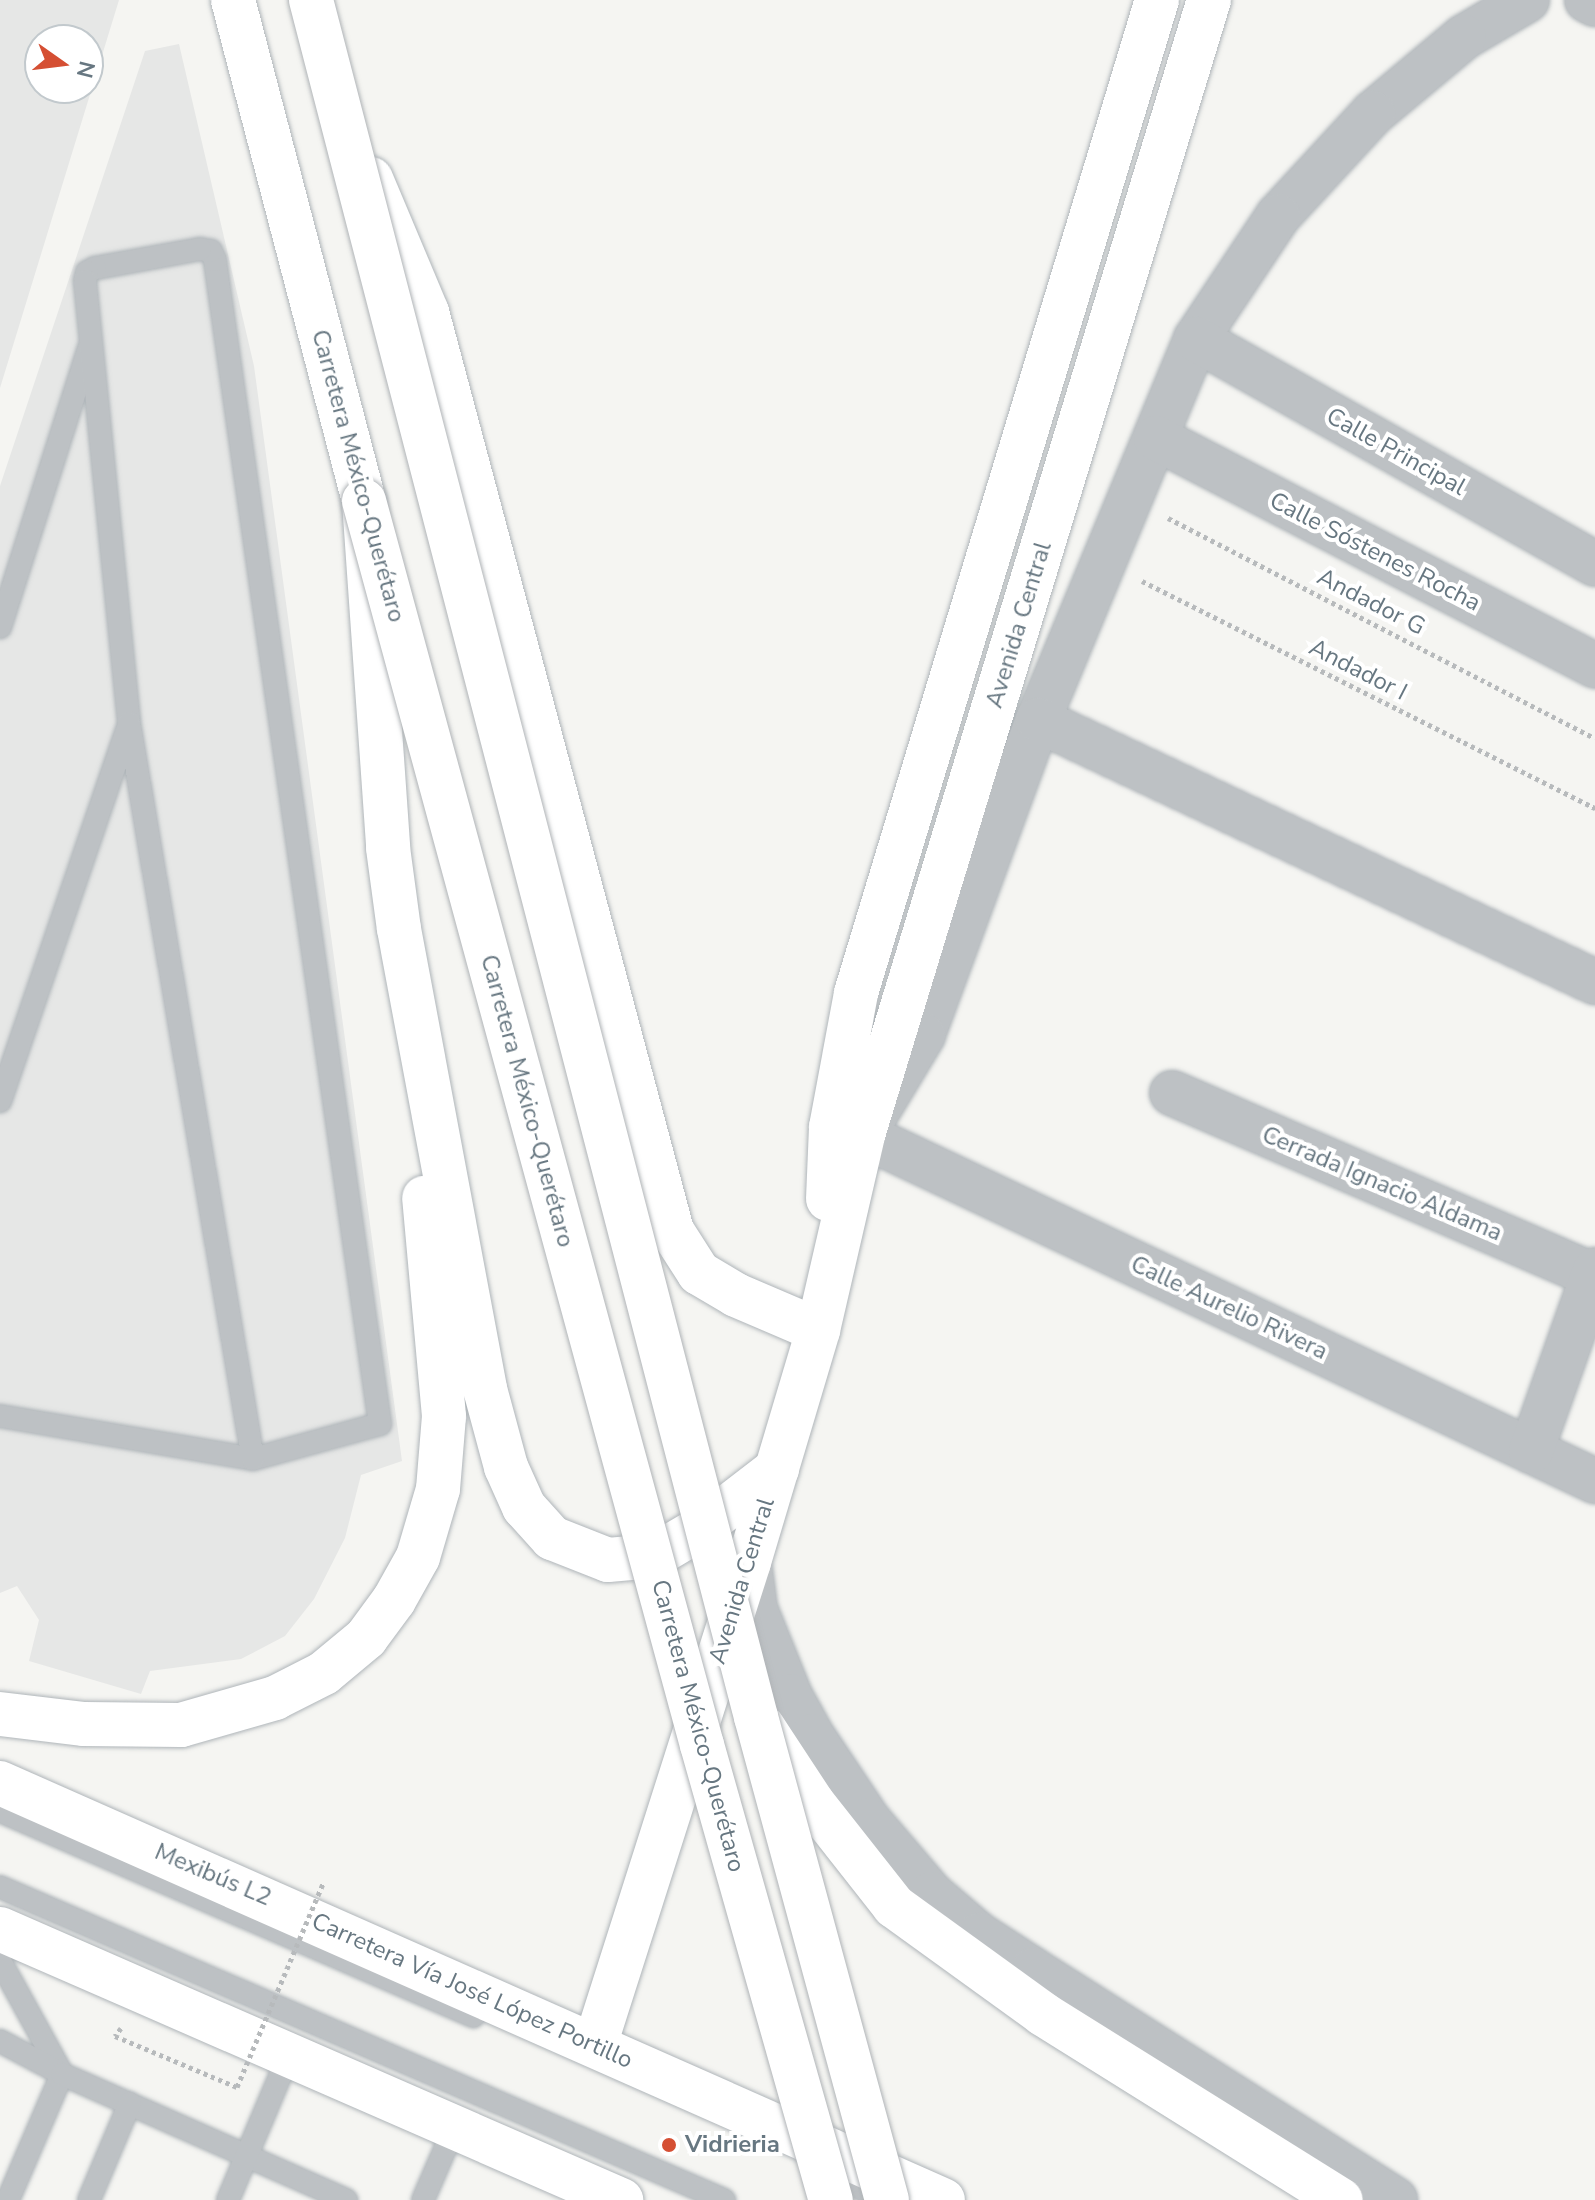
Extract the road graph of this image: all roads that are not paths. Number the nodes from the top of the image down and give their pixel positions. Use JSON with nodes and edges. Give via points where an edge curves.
{"nodes":[{"id":1,"x":233,"y":0,"type":"edge"},
{"id":2,"x":311,"y":0,"type":"edge"},
{"id":3,"x":1157,"y":0,"type":"edge"},
{"id":4,"x":1209,"y":0,"type":"edge"},
{"id":5,"x":1527,"y":0,"type":"edge"},
{"id":6,"x":1587,"y":0,"type":"edge"},
{"id":7,"x":1595,"y":4,"type":"edge"},
{"id":8,"x":338,"y":99,"type":"junction"},
{"id":9,"x":91,"y":339,"type":"junction"},
{"id":10,"x":1196,"y":339,"type":"junction"},
{"id":11,"x":1156,"y":438,"type":"junction"},
{"id":12,"x":364,"y":501,"type":"junction"},
{"id":13,"x":1595,"y":564,"type":"edge"},
{"id":14,"x":0,"y":627,"type":"edge"},
{"id":15,"x":1595,"y":666,"type":"edge"},
{"id":16,"x":1038,"y":720,"type":"junction"},
{"id":17,"x":129,"y":723,"type":"junction"},
{"id":18,"x":399,"y":929,"type":"junction"},
{"id":19,"x":1595,"y":982,"type":"edge"},
{"id":20,"x":1172,"y":1093,"type":"dead end"},
{"id":21,"x":0,"y":1101,"type":"edge"},
{"id":22,"x":863,"y":1135,"type":"junction"},
{"id":23,"x":835,"y":1253,"type":"junction"},
{"id":24,"x":1594,"y":1273,"type":"edge"},
{"id":25,"x":818,"y":1330,"type":"junction"},
{"id":26,"x":0,"y":1416,"type":"edge"},
{"id":27,"x":1531,"y":1451,"type":"junction"},
{"id":28,"x":253,"y":1459,"type":"junction"},
{"id":29,"x":777,"y":1469,"type":"junction"},
{"id":30,"x":1595,"y":1481,"type":"edge"},
{"id":31,"x":749,"y":1562,"type":"junction"},
{"id":32,"x":0,"y":1714,"type":"edge"},
{"id":33,"x":756,"y":1717,"type":"junction"},
{"id":34,"x":0,"y":1783,"type":"edge"},
{"id":35,"x":0,"y":1811,"type":"edge"},
{"id":36,"x":0,"y":1887,"type":"edge"},
{"id":37,"x":0,"y":1929,"type":"edge"},
{"id":38,"x":0,"y":1961,"type":"edge"},
{"id":39,"x":0,"y":2041,"type":"edge"},
{"id":40,"x":595,"y":2045,"type":"junction"},
{"id":41,"x":289,"y":2055,"type":"junction"},
{"id":42,"x":62,"y":2074,"type":"junction"},
{"id":43,"x":130,"y":2103,"type":"junction"},
{"id":44,"x":455,"y":2126,"type":"junction"},
{"id":45,"x":247,"y":2155,"type":"junction"},
{"id":46,"x":8,"y":2200,"type":"edge"},
{"id":47,"x":89,"y":2200,"type":"edge"},
{"id":48,"x":228,"y":2200,"type":"edge"},
{"id":49,"x":344,"y":2200,"type":"edge"},
{"id":50,"x":423,"y":2200,"type":"edge"},
{"id":51,"x":621,"y":2200,"type":"edge"},
{"id":52,"x":724,"y":2200,"type":"edge"},
{"id":53,"x":831,"y":2200,"type":"edge"},
{"id":54,"x":887,"y":2200,"type":"edge"},
{"id":55,"x":943,"y":2200,"type":"edge"},
{"id":56,"x":1341,"y":2200,"type":"edge"},
{"id":57,"x":1395,"y":2200,"type":"edge"}],
"edges":[{"from":1,"to":12,"type":"main road","name":"Carretera México-Querétaro"},
{"from":2,"to":8,"type":"main road","bridge":true},
{"from":3,"to":23,"type":"main road","name":"Avenida Central","via":[[856,993],[831,1127],[827,1190]]},
{"from":4,"to":22,"type":"main road","name":"Avenida Central"},
{"from":5,"to":10,"type":"street","via":[[1464,37],[1373,113],[1278,216]]},
{"from":6,"to":7,"type":"street"},
{"from":8,"to":25,"type":"main road","bridge":true,"via":[[427,312],[672,1231],[699,1273]]},
{"from":8,"to":33,"type":"main road","bridge":true},
{"from":9,"to":14,"type":"lane"},
{"from":9,"to":17,"type":"lane"},
{"from":9,"to":28,"type":"lane","via":[[87,272],[211,251],[381,1412],[380,1424],[370,1429]]},
{"from":10,"to":11,"type":"street"},
{"from":10,"to":13,"type":"street","name":"Calle Principal"},
{"from":11,"to":15,"type":"street","name":"Calle Sóstenes Rocha"},
{"from":11,"to":16,"type":"street"},
{"from":12,"to":18,"type":"main road","bridge":true,"via":[[388,848]]},
{"from":12,"to":53,"type":"main road","name":"Carretera México-Querétaro","bridge":true},
{"from":16,"to":19,"type":"street"},
{"from":16,"to":22,"type":"street","via":[[923,1035]]},
{"from":17,"to":21,"type":"lane"},
{"from":17,"to":28,"type":"lane"},
{"from":18,"to":29,"type":"main road","via":[[485,1389],[506,1467],[524,1507],[552,1538],[585,1553],[608,1560],[654,1556],[698,1530]]},
{"from":18,"to":32,"type":"main road","via":[[444,1416],[438,1489],[418,1557],[366,1638],[324,1673],[275,1698],[181,1725],[84,1724]]},
{"from":20,"to":24,"type":"street","name":"Cerrada Ignacio Aldama"},
{"from":22,"to":23,"type":"main road","name":"Avenida Central"},
{"from":22,"to":27,"type":"street","name":"Calle Aurelio Rivera"},
{"from":23,"to":25,"type":"main road","name":"Avenida Central"},
{"from":24,"to":27,"type":"street"},
{"from":25,"to":29,"type":"main road","name":"Avenida Central"},
{"from":26,"to":28,"type":"lane"},
{"from":27,"to":30,"type":"street","name":"Calle Aurelio Rivera"},
{"from":29,"to":31,"type":"main road","name":"Avenida Central"},
{"from":31,"to":40,"type":"main road","name":"Avenida Central"},
{"from":31,"to":57,"type":"street","via":[[755,1609],[790,1696],[868,1820],[931,1894],[979,1935]]},
{"from":33,"to":54,"type":"main road","bridge":true},
{"from":33,"to":56,"type":"main road","via":[[813,1803],[894,1906],[1043,2014]]},
{"from":34,"to":40,"type":"main road","name":"Carretera Vía José López Portillo"},
{"from":35,"to":54,"type":"lane","name":"Mexibús L2"},
{"from":36,"to":52,"type":"lane"},
{"from":37,"to":41,"type":"main road"},
{"from":38,"to":42,"type":"lane"},
{"from":39,"to":42,"type":"lane"},
{"from":40,"to":55,"type":"main road","name":"Carretera Vía José López Portillo"},
{"from":41,"to":44,"type":"main road"},
{"from":41,"to":45,"type":"lane"},
{"from":42,"to":43,"type":"lane"},
{"from":42,"to":46,"type":"lane"},
{"from":43,"to":45,"type":"lane"},
{"from":43,"to":47,"type":"lane"},
{"from":44,"to":50,"type":"lane"},
{"from":44,"to":51,"type":"main road"},
{"from":45,"to":48,"type":"lane"},
{"from":45,"to":49,"type":"lane"}]}
